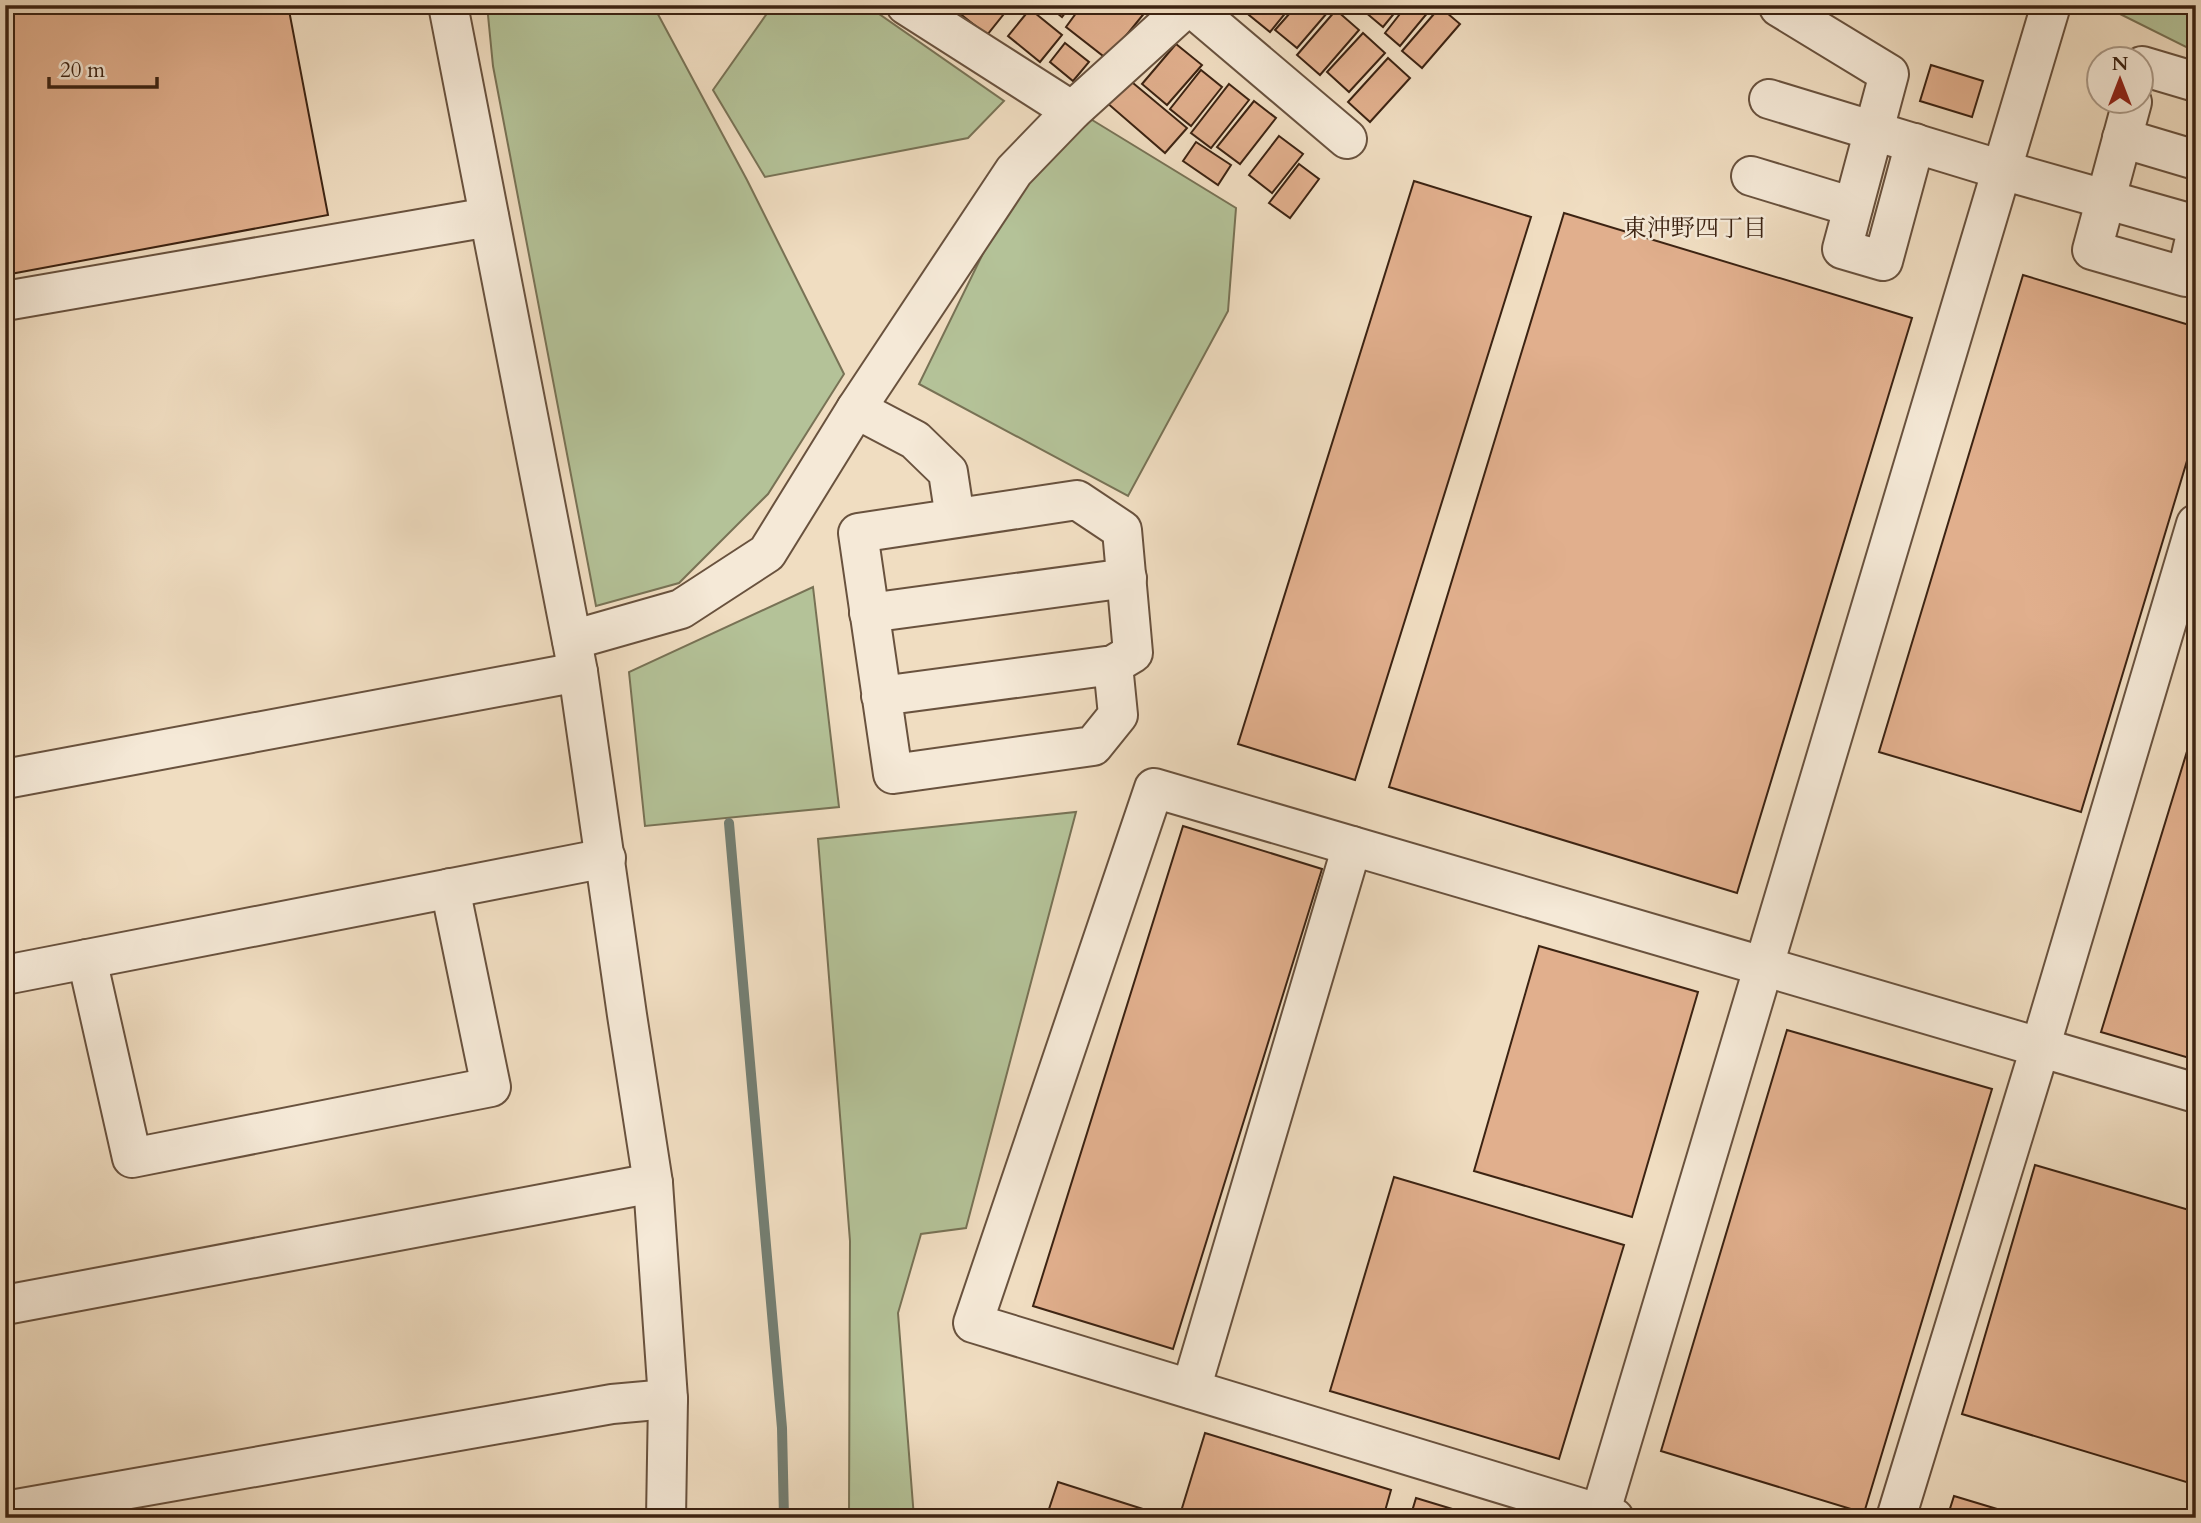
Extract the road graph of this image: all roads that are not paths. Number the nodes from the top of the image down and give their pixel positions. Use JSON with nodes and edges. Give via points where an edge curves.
{"nodes":[{"id":1,"x":448,"y":5,"type":"edge"},
{"id":2,"x":906,"y":5,"type":"edge"},
{"id":3,"x":1189,"y":5,"type":"edge"},
{"id":4,"x":2052,"y":5,"type":"edge"},
{"id":5,"x":1779,"y":7,"type":"dead end"},
{"id":6,"x":2156,"y":70,"type":"edge"},
{"id":7,"x":2196,"y":82,"type":"edge"},
{"id":8,"x":1769,"y":99,"type":"dead end"},
{"id":9,"x":1072,"y":111,"type":"junction"},
{"id":10,"x":2129,"y":116,"type":"edge"},
{"id":11,"x":1872,"y":130,"type":"junction"},
{"id":12,"x":2122,"y":138,"type":"junction"},
{"id":13,"x":1347,"y":139,"type":"dead end"},
{"id":14,"x":1915,"y":143,"type":"junction"},
{"id":15,"x":2196,"y":160,"type":"edge"},
{"id":16,"x":2002,"y":170,"type":"junction"},
{"id":17,"x":1751,"y":176,"type":"dead end"},
{"id":18,"x":2105,"y":199,"type":"junction"},
{"id":19,"x":1853,"y":207,"type":"junction"},
{"id":20,"x":489,"y":217,"type":"junction"},
{"id":21,"x":2196,"y":225,"type":"edge"},
{"id":22,"x":2196,"y":234,"type":"edge"},
{"id":23,"x":5,"y":302,"type":"edge"},
{"id":24,"x":856,"y":409,"type":"junction"},
{"id":25,"x":954,"y":518,"type":"junction"},
{"id":26,"x":2196,"y":524,"type":"edge"},
{"id":27,"x":1127,"y":578,"type":"junction"},
{"id":28,"x":869,"y":613,"type":"junction"},
{"id":29,"x":575,"y":656,"type":"junction"},
{"id":30,"x":1113,"y":665,"type":"junction"},
{"id":31,"x":881,"y":696,"type":"junction"},
{"id":32,"x":5,"y":779,"type":"edge"},
{"id":33,"x":1352,"y":846,"type":"junction"},
{"id":34,"x":606,"y":858,"type":"junction"},
{"id":35,"x":450,"y":888,"type":"junction"},
{"id":36,"x":87,"y":959,"type":"junction"},
{"id":37,"x":1764,"y":967,"type":"junction"},
{"id":38,"x":5,"y":975,"type":"edge"},
{"id":39,"x":2040,"y":1048,"type":"junction"},
{"id":40,"x":2196,"y":1093,"type":"edge"},
{"id":41,"x":653,"y":1183,"type":"junction"},
{"id":42,"x":5,"y":1305,"type":"edge"},
{"id":43,"x":1191,"y":1390,"type":"junction"},
{"id":44,"x":668,"y":1399,"type":"junction"},
{"id":45,"x":5,"y":1511,"type":"edge"},
{"id":46,"x":1607,"y":1516,"type":"edge"},
{"id":47,"x":666,"y":1518,"type":"edge"},
{"id":48,"x":1896,"y":1518,"type":"edge"}],
"edges":[{"from":1,"to":20,"type":"street"},
{"from":2,"to":9,"type":"street"},
{"from":3,"to":9,"type":"street"},
{"from":3,"to":13,"type":"street"},
{"from":4,"to":16,"type":"street"},
{"from":5,"to":11,"type":"street","via":[[1889,74]]},
{"from":6,"to":7,"type":"street"},
{"from":8,"to":11,"type":"street"},
{"from":9,"to":24,"type":"street","via":[[1014,172]]},
{"from":10,"to":12,"type":"street"},
{"from":11,"to":14,"type":"street"},
{"from":11,"to":19,"type":"street"},
{"from":12,"to":15,"type":"street"},
{"from":12,"to":18,"type":"street"},
{"from":14,"to":16,"type":"street"},
{"from":14,"to":19,"type":"street","via":[[1883,261],[1842,249]]},
{"from":16,"to":18,"type":"street"},
{"from":16,"to":37,"type":"street"},
{"from":17,"to":19,"type":"street"},
{"from":18,"to":21,"type":"street"},
{"from":18,"to":22,"type":"street","via":[[2092,250],[2186,277]]},
{"from":20,"to":23,"type":"street"},
{"from":20,"to":29,"type":"street"},
{"from":24,"to":25,"type":"street","via":[[915,440],[948,472]]},
{"from":24,"to":29,"type":"street","via":[[767,553],[681,609]]},
{"from":25,"to":27,"type":"street","via":[[1077,500],[1122,530]]},
{"from":25,"to":28,"type":"street","via":[[858,533]]},
{"from":26,"to":39,"type":"street"},
{"from":27,"to":28,"type":"street"},
{"from":27,"to":30,"type":"street","via":[[1133,653]]},
{"from":28,"to":31,"type":"street"},
{"from":29,"to":32,"type":"street"},
{"from":29,"to":34,"type":"street"},
{"from":30,"to":31,"type":"street"},
{"from":30,"to":31,"type":"street","via":[[1118,715],[1093,746],[893,774]]},
{"from":33,"to":37,"type":"street"},
{"from":33,"to":43,"type":"street"},
{"from":33,"to":43,"type":"street","via":[[1154,788],[974,1323]]},
{"from":34,"to":35,"type":"street"},
{"from":34,"to":41,"type":"street"},
{"from":35,"to":36,"type":"street"},
{"from":35,"to":36,"type":"street","via":[[491,1087],[132,1158]]},
{"from":36,"to":38,"type":"street"},
{"from":37,"to":39,"type":"street"},
{"from":37,"to":46,"type":"street"},
{"from":39,"to":40,"type":"street"},
{"from":39,"to":48,"type":"street"},
{"from":41,"to":42,"type":"street"},
{"from":41,"to":44,"type":"street"},
{"from":43,"to":46,"type":"street"},
{"from":44,"to":45,"type":"street","via":[[612,1404]]},
{"from":44,"to":47,"type":"street"}]}
